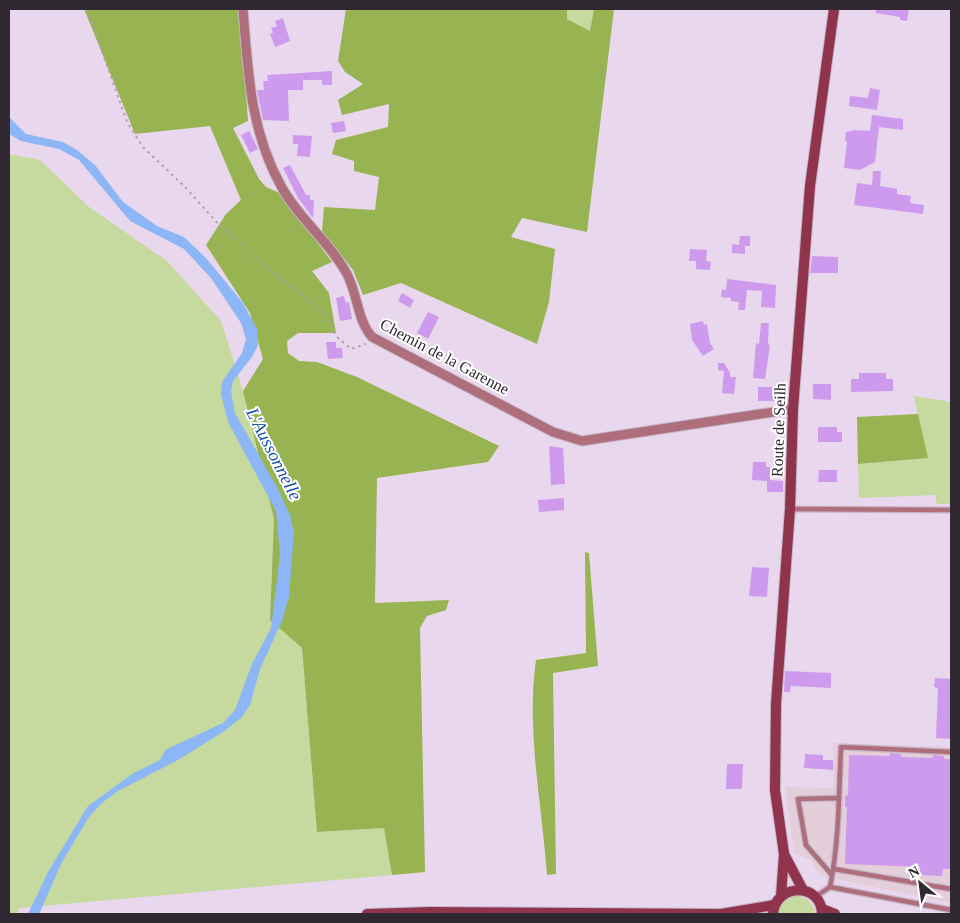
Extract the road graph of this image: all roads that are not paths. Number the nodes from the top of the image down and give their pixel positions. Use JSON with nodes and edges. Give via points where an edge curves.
{"nodes":[{"id":1,"x":243,"y":9,"type":"edge"},
{"id":2,"x":834,"y":9,"type":"edge"},
{"id":3,"x":792,"y":409,"type":"junction"},
{"id":4,"x":790,"y":509,"type":"junction"},
{"id":5,"x":951,"y":510,"type":"edge"},
{"id":6,"x":951,"y":752,"type":"edge"},
{"id":7,"x":839,"y":798,"type":"junction"},
{"id":8,"x":784,"y":854,"type":"junction"},
{"id":9,"x":834,"y":869,"type":"junction"},
{"id":10,"x":832,"y":875,"type":"junction"},
{"id":11,"x":830,"y":886,"type":"junction"},
{"id":12,"x":951,"y":889,"type":"edge"},
{"id":13,"x":803,"y":890,"type":"junction"},
{"id":14,"x":781,"y":896,"type":"junction"},
{"id":15,"x":815,"y":897,"type":"junction"},
{"id":16,"x":774,"y":910,"type":"edge"},
{"id":17,"x":951,"y":910,"type":"edge"},
{"id":18,"x":822,"y":911,"type":"edge"},
{"id":19,"x":366,"y":914,"type":"edge"},
{"id":20,"x":722,"y":914,"type":"edge"},
{"id":21,"x":835,"y":914,"type":"edge"}],
"edges":[{"from":1,"to":3,"type":"street","name":"Chemin de la Garenne","via":[[251,103],[259,134],[281,187],[347,274],[365,329],[372,337],[553,432],[582,441]]},
{"from":2,"to":3,"type":"street","name":"Route de Seilh","via":[[810,186]]},
{"from":3,"to":4,"type":"street","name":"Route de Seilh"},
{"from":4,"to":5,"type":"lane"},
{"from":4,"to":8,"type":"street","name":"Route de Seilh","via":[[776,704],[776,790]]},
{"from":6,"to":7,"type":"lane","via":[[841,747]]},
{"from":7,"to":9,"type":"lane"},
{"from":7,"to":10,"type":"lane","via":[[798,799],[806,845]]},
{"from":8,"to":13,"type":"street","name":"Route de Seilh"},
{"from":8,"to":14,"type":"street","name":"Route de Seilh"},
{"from":9,"to":10,"type":"lane"},
{"from":9,"to":12,"type":"lane"},
{"from":10,"to":11,"type":"lane"},
{"from":11,"to":15,"type":"lane"},
{"from":11,"to":17,"type":"lane"},
{"from":13,"to":14,"type":"street","via":[[791,890]]},
{"from":13,"to":15,"type":"street"},
{"from":14,"to":16,"type":"street"},
{"from":15,"to":18,"type":"street"},
{"from":16,"to":20,"type":"street"},
{"from":18,"to":21,"type":"street"},
{"from":19,"to":20,"type":"street"}]}
